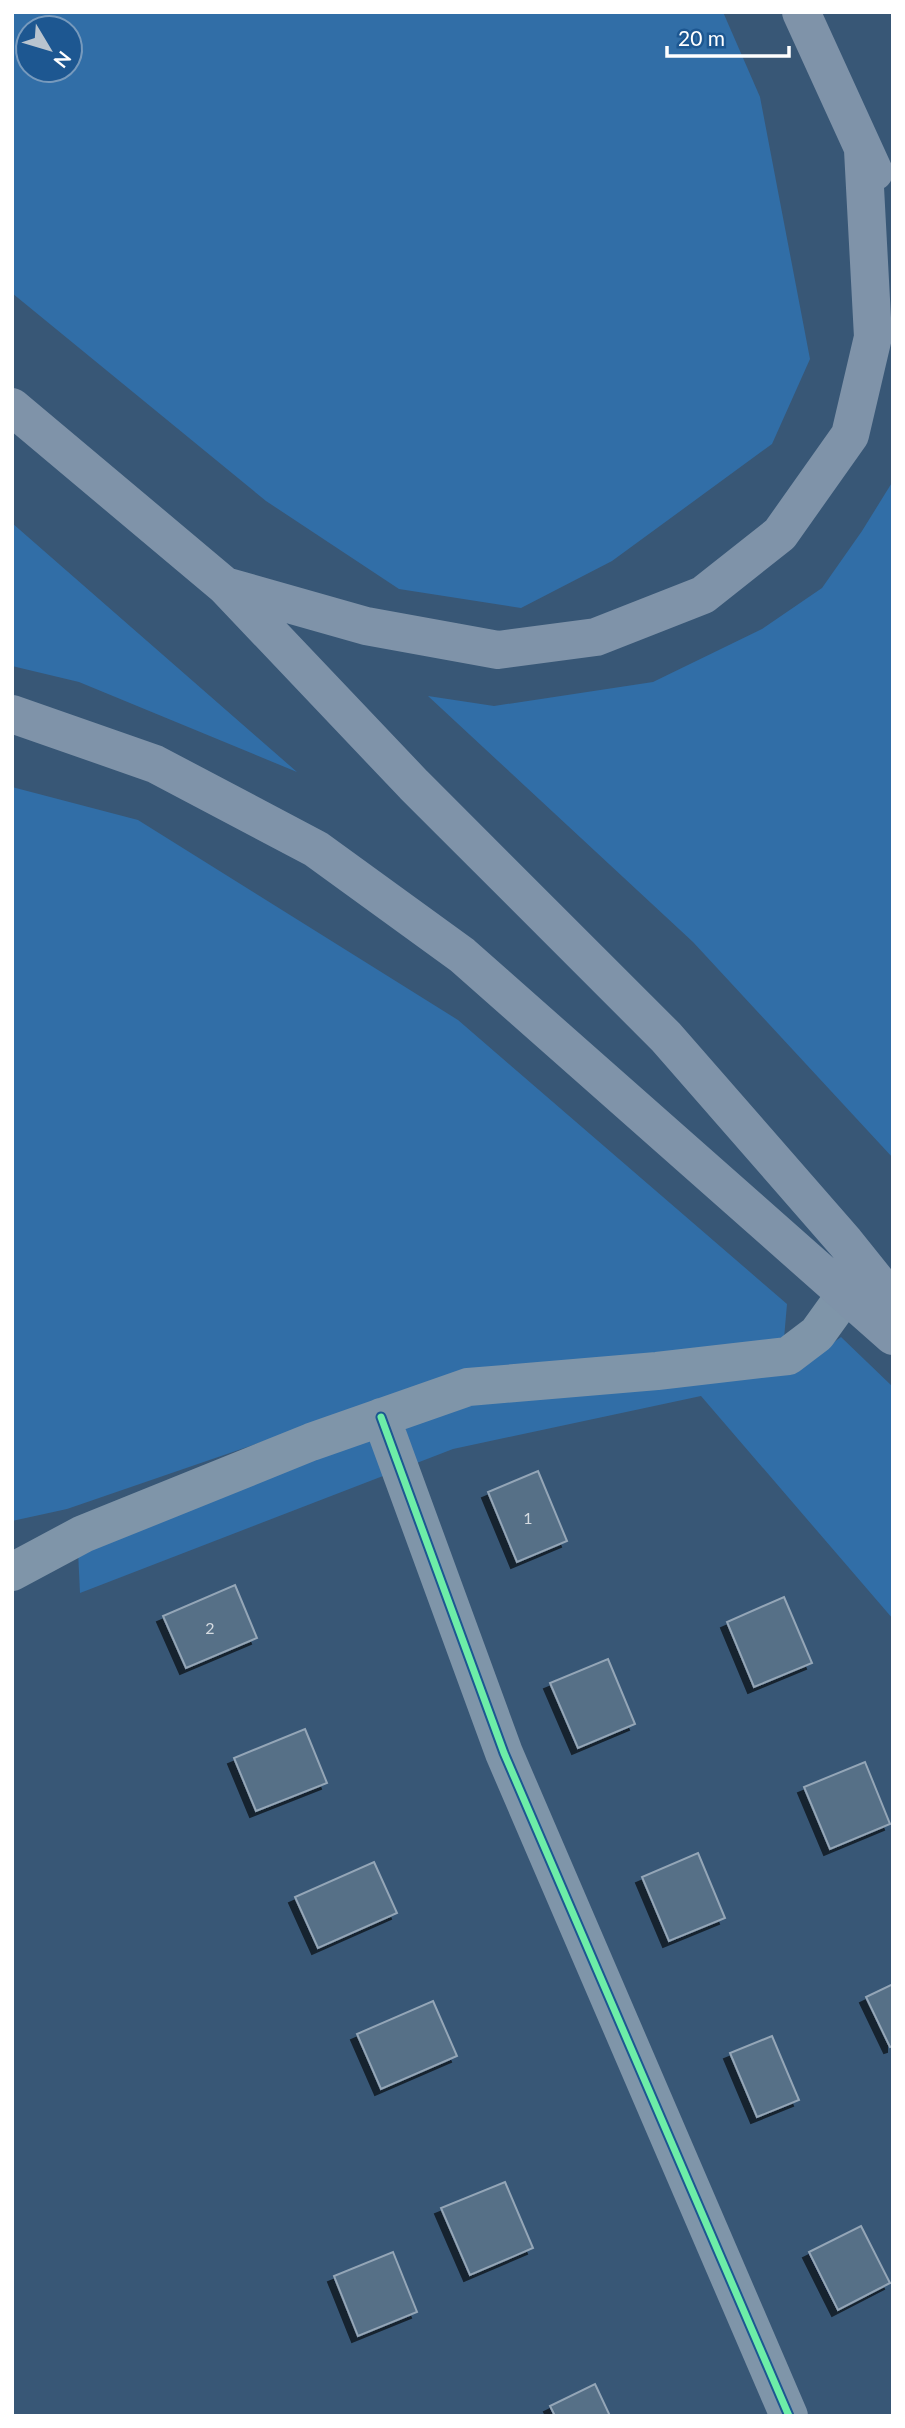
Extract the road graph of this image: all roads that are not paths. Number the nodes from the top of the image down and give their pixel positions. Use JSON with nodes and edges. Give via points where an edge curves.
{"nodes":[{"id":1,"x":801,"y":12,"type":"edge"},
{"id":2,"x":863,"y":150,"type":"junction"},
{"id":3,"x":893,"y":212,"type":"edge"},
{"id":4,"x":12,"y":407,"type":"edge"},
{"id":5,"x":225,"y":586,"type":"junction"},
{"id":6,"x":12,"y":714,"type":"edge"},
{"id":7,"x":845,"y":1295,"type":"junction"},
{"id":8,"x":893,"y":1302,"type":"edge"},
{"id":9,"x":893,"y":1336,"type":"edge"},
{"id":10,"x":381,"y":1417,"type":"junction"},
{"id":11,"x":12,"y":1572,"type":"edge"},
{"id":12,"x":789,"y":2416,"type":"edge"}],
"edges":[{"from":1,"to":2,"type":"main road"},
{"from":2,"to":3,"type":"main road"},
{"from":2,"to":5,"type":"main road","via":[[873,337],[850,435],[780,534],[703,595],[596,637],[498,650],[366,626]]},
{"from":4,"to":5,"type":"main road"},
{"from":5,"to":8,"type":"main road","via":[[414,785],[666,1037]]},
{"from":6,"to":7,"type":"main road","via":[[155,764],[316,849],[462,955]]},
{"from":7,"to":9,"type":"main road"},
{"from":7,"to":10,"type":"street","via":[[817,1334],[788,1356],[468,1387]]},
{"from":10,"to":11,"type":"street","via":[[83,1534]]},
{"from":10,"to":12,"type":"street","via":[[504,1753]]}]}
